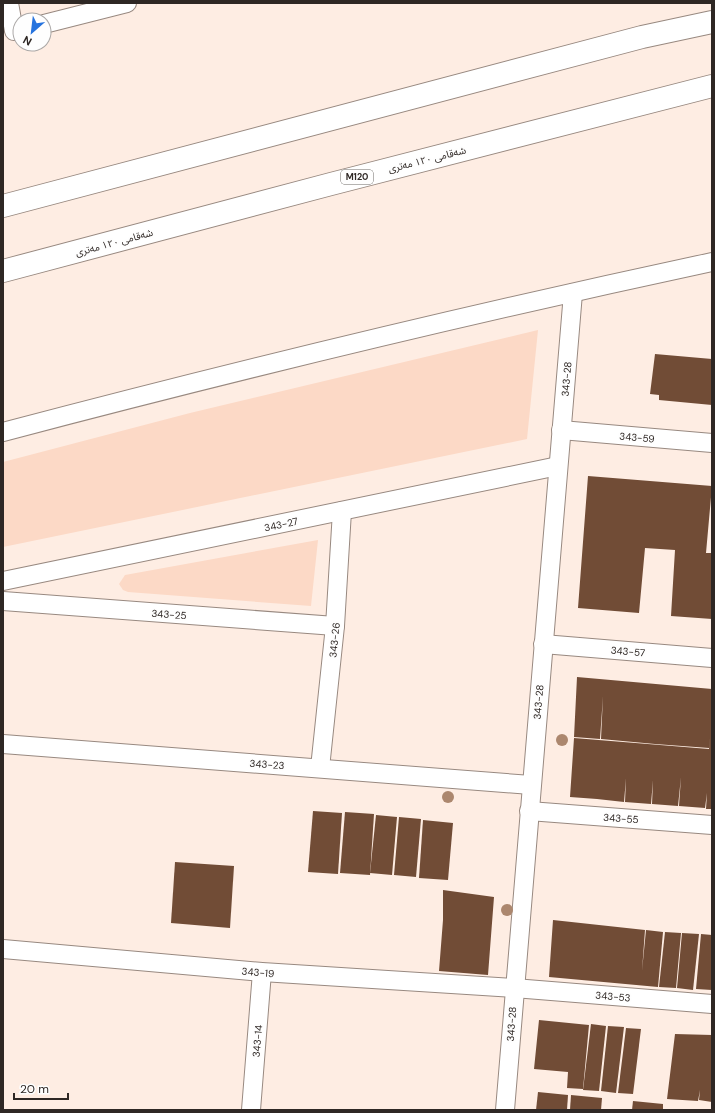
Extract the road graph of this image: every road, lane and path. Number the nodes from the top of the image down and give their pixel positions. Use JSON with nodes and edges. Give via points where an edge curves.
{"nodes":[{"id":1,"x":9,"y":3,"type":"edge"},
{"id":2,"x":127,"y":3,"type":"edge"},
{"id":3,"x":52,"y":22,"type":"edge"},
{"id":4,"x":712,"y":22,"type":"edge"},
{"id":5,"x":12,"y":32,"type":"edge"},
{"id":6,"x":712,"y":86,"type":"edge"},
{"id":7,"x":3,"y":206,"type":"edge"},
{"id":8,"x":712,"y":262,"type":"edge"},
{"id":9,"x":3,"y":271,"type":"edge"},
{"id":10,"x":573,"y":293,"type":"junction"},
{"id":11,"x":561,"y":430,"type":"junction"},
{"id":12,"x":3,"y":432,"type":"edge"},
{"id":13,"x":712,"y":443,"type":"edge"},
{"id":14,"x":558,"y":466,"type":"junction"},
{"id":15,"x":342,"y":511,"type":"junction"},
{"id":16,"x":3,"y":581,"type":"edge"},
{"id":17,"x":3,"y":601,"type":"edge"},
{"id":18,"x":335,"y":626,"type":"junction"},
{"id":19,"x":543,"y":644,"type":"junction"},
{"id":20,"x":712,"y":658,"type":"edge"},
{"id":21,"x":3,"y":744,"type":"edge"},
{"id":22,"x":320,"y":768,"type":"junction"},
{"id":23,"x":531,"y":785,"type":"junction"},
{"id":24,"x":529,"y":811,"type":"junction"},
{"id":25,"x":712,"y":825,"type":"edge"},
{"id":26,"x":3,"y":949,"type":"edge"},
{"id":27,"x":262,"y":972,"type":"junction"},
{"id":28,"x":514,"y":988,"type":"junction"},
{"id":29,"x":712,"y":1004,"type":"edge"},
{"id":30,"x":252,"y":1110,"type":"edge"},
{"id":31,"x":504,"y":1110,"type":"edge"}],
"edges":[{"from":1,"to":5,"type":"street"},
{"from":2,"to":3,"type":"street"},
{"from":4,"to":7,"type":"highway","via":[[642,37]]},
{"from":6,"to":9,"type":"highway","name":"شەقامی ١٢٠ مەتری","number":"M120"},
{"from":8,"to":10,"type":"street"},
{"from":10,"to":11,"type":"street","name":"343-28"},
{"from":10,"to":12,"type":"street","via":[[184,384]]},
{"from":11,"to":13,"type":"street","name":"343-59"},
{"from":11,"to":14,"type":"street","name":"343-28"},
{"from":14,"to":15,"type":"street","name":"343-27"},
{"from":14,"to":19,"type":"street","name":"343-28"},
{"from":15,"to":16,"type":"street","name":"343-27"},
{"from":15,"to":18,"type":"street","name":"343-26"},
{"from":17,"to":18,"type":"street","name":"343-25"},
{"from":18,"to":22,"type":"street","name":"343-26"},
{"from":19,"to":20,"type":"street","name":"343-57"},
{"from":19,"to":23,"type":"street","name":"343-28"},
{"from":21,"to":22,"type":"street","name":"343-23"},
{"from":22,"to":23,"type":"street","name":"343-23"},
{"from":23,"to":24,"type":"street","name":"343-28"},
{"from":24,"to":25,"type":"street","name":"343-55"},
{"from":24,"to":28,"type":"street","name":"343-28"},
{"from":26,"to":27,"type":"street","name":"343-19"},
{"from":27,"to":28,"type":"street","name":"343-19"},
{"from":27,"to":30,"type":"street","name":"343-14"},
{"from":28,"to":29,"type":"street","name":"343-53"},
{"from":28,"to":31,"type":"street","name":"343-28"}]}
